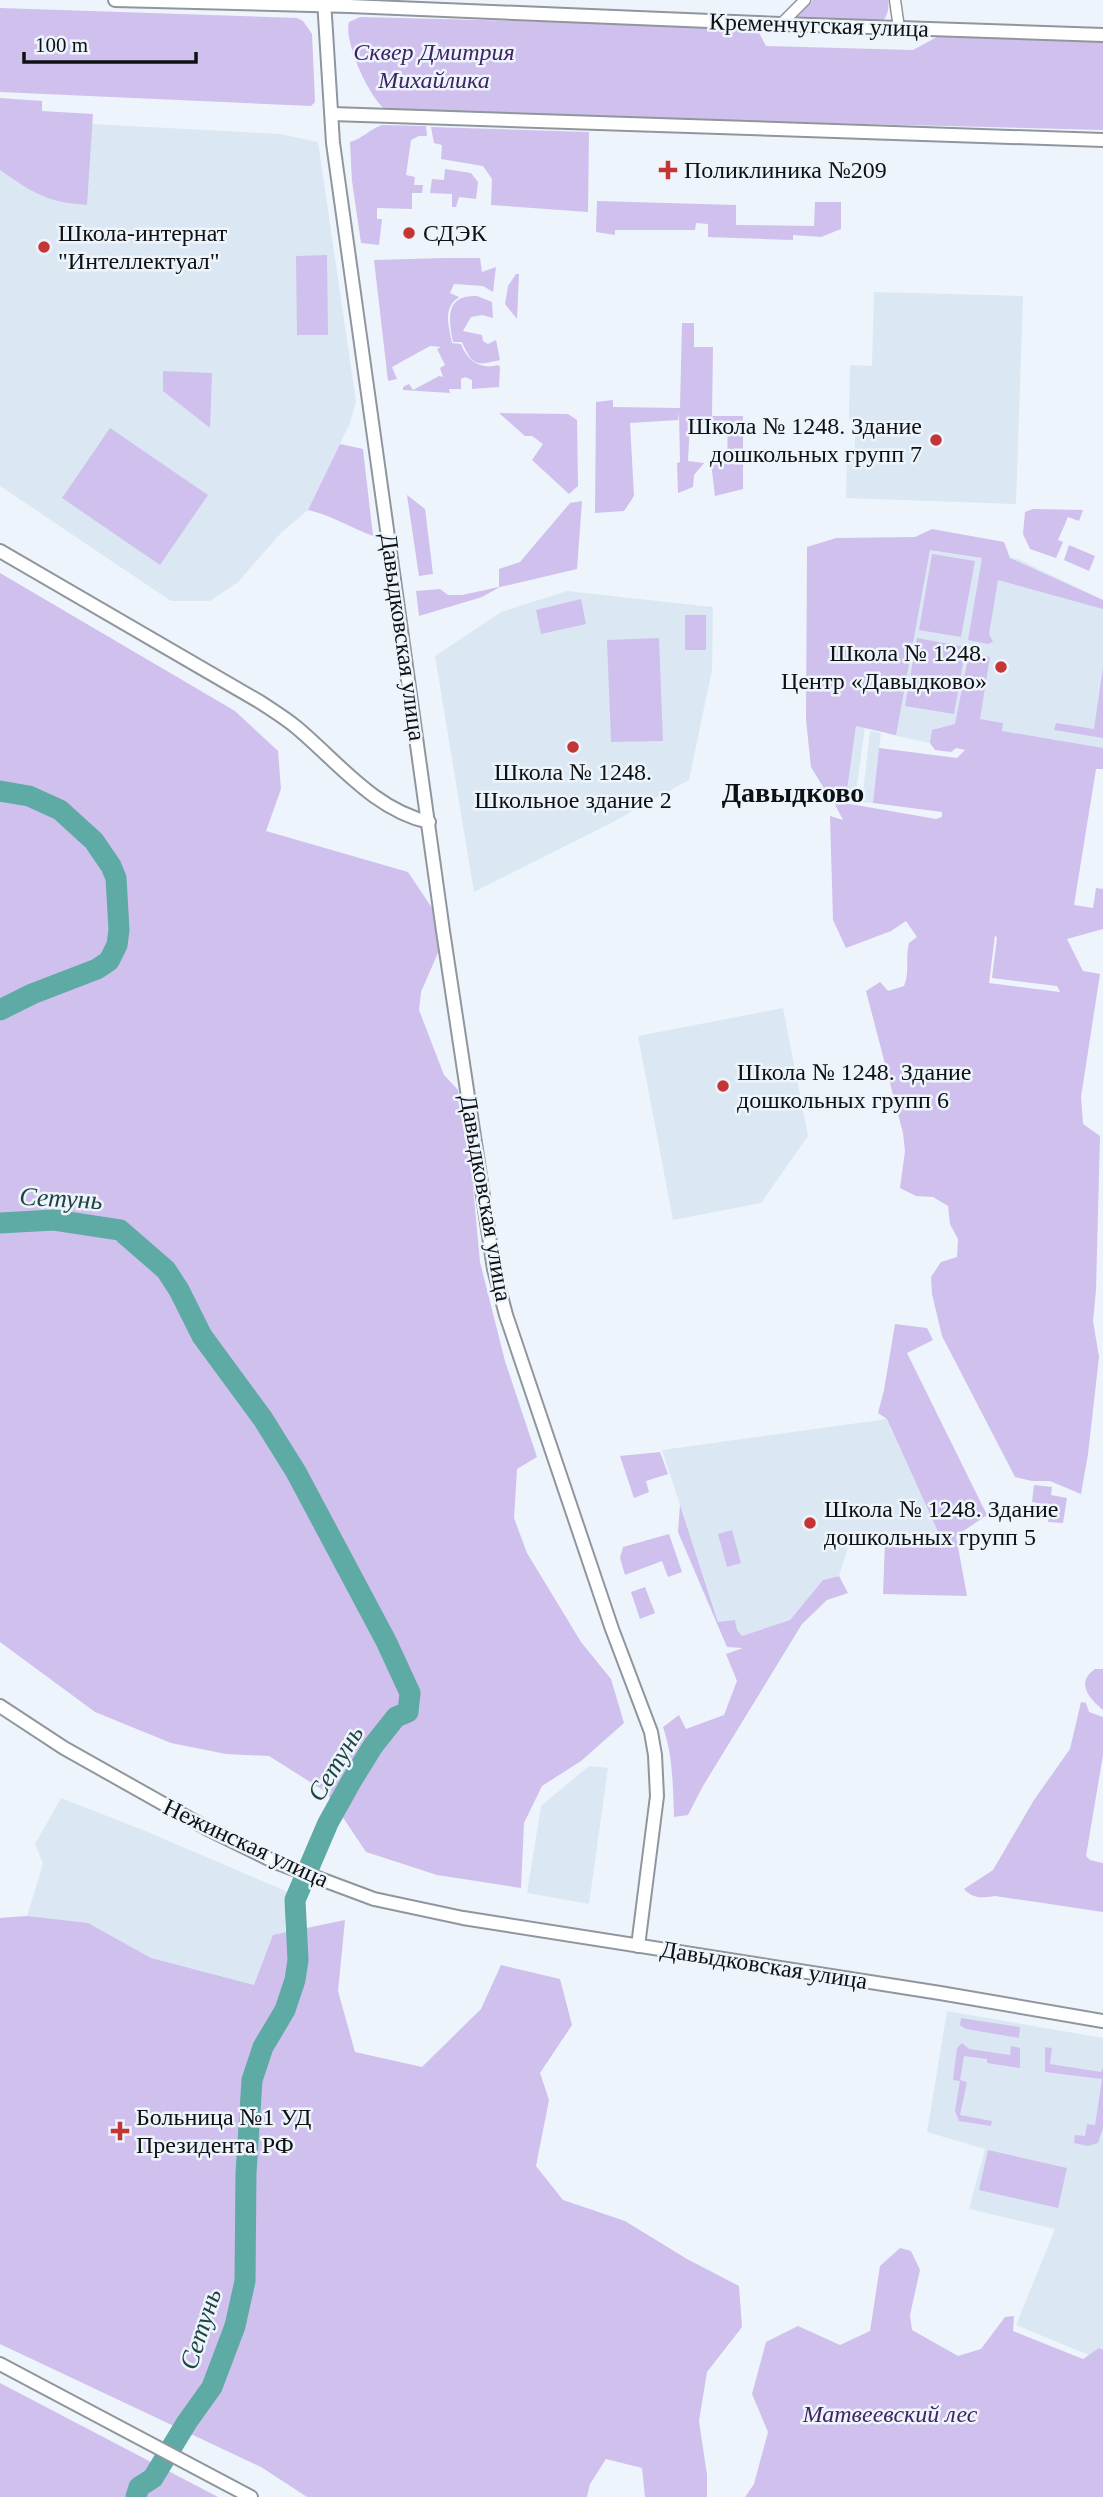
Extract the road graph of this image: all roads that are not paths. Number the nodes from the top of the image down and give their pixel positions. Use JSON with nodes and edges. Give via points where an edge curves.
{"nodes":[{"id":1,"x":115,"y":0,"type":"edge"},
{"id":2,"x":804,"y":0,"type":"edge"},
{"id":3,"x":895,"y":0,"type":"edge"},
{"id":4,"x":325,"y":3,"type":"edge"},
{"id":5,"x":781,"y":24,"type":"junction"},
{"id":6,"x":899,"y":28,"type":"junction"},
{"id":7,"x":1103,"y":35,"type":"edge"},
{"id":8,"x":332,"y":114,"type":"junction"},
{"id":9,"x":1103,"y":141,"type":"edge"},
{"id":10,"x":0,"y":551,"type":"edge"},
{"id":11,"x":429,"y":822,"type":"junction"},
{"id":12,"x":0,"y":1706,"type":"edge"},
{"id":13,"x":638,"y":1946,"type":"junction"},
{"id":14,"x":1103,"y":2021,"type":"edge"},
{"id":15,"x":0,"y":2364,"type":"edge"},
{"id":16,"x":251,"y":2497,"type":"edge"}],
"edges":[{"from":1,"to":4,"type":"street","name":"Кременчугская улица"},
{"from":2,"to":5,"type":"street"},
{"from":3,"to":6,"type":"street"},
{"from":4,"to":5,"type":"street","name":"Кременчугская улица"},
{"from":4,"to":8,"type":"street","name":"Давыдковская улица"},
{"from":5,"to":6,"type":"street","name":"Кременчугская улица"},
{"from":6,"to":7,"type":"street","name":"Кременчугская улица"},
{"from":8,"to":9,"type":"street"},
{"from":8,"to":11,"type":"street","name":"Давыдковская улица"},
{"from":10,"to":11,"type":"street","via":[[260,702],[379,800],[402,814]]},
{"from":11,"to":13,"type":"street","name":"Давыдковская улица","via":[[499,1291],[653,1744],[657,1796]]},
{"from":12,"to":13,"type":"street","name":"Нежинская улица","via":[[64,1748],[208,1829],[340,1887],[432,1913]]},
{"from":13,"to":14,"type":"street","name":"Давыдковская улица"},
{"from":15,"to":16,"type":"street"}]}
